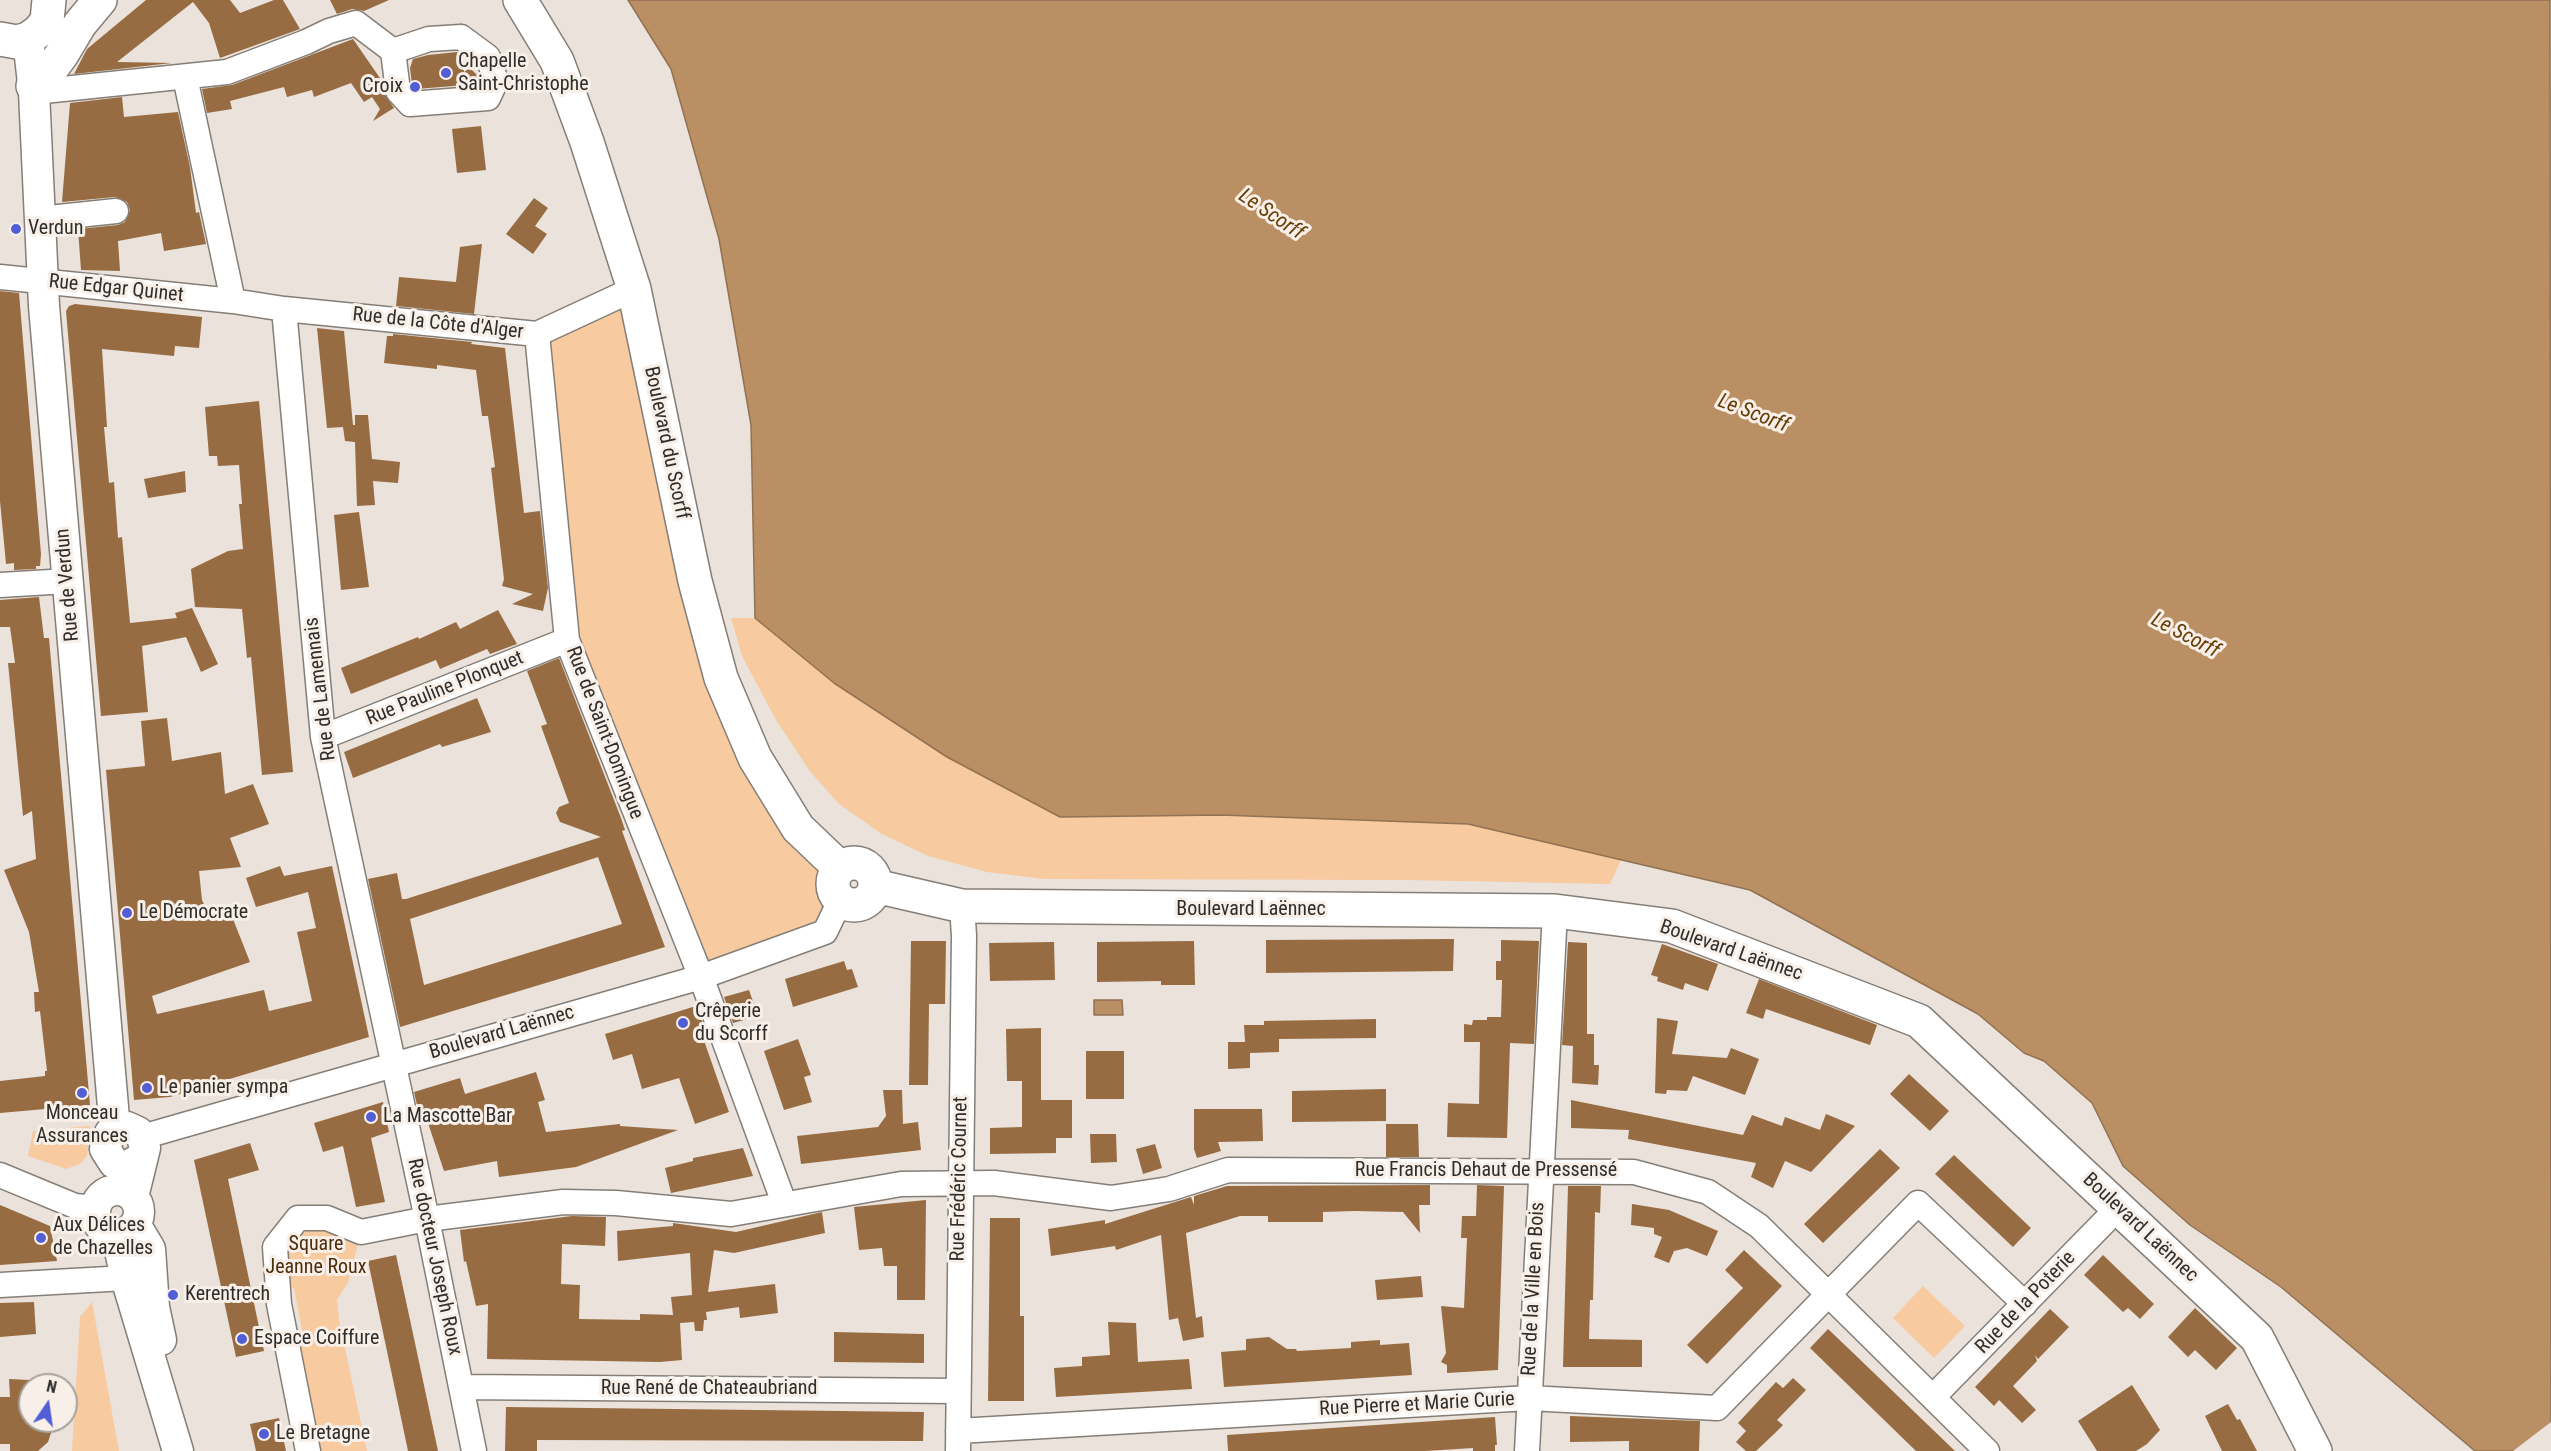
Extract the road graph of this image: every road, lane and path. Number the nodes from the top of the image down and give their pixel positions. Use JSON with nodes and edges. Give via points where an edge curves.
{"nodes":[{"id":1,"x":92,"y":0,"type":"edge"},
{"id":2,"x":100,"y":0,"type":"edge"},
{"id":3,"x":520,"y":0,"type":"edge"},
{"id":4,"x":31,"y":25,"type":"edge"},
{"id":5,"x":393,"y":51,"type":"dead end"},
{"id":6,"x":185,"y":77,"type":"junction"},
{"id":7,"x":34,"y":89,"type":"junction"},
{"id":8,"x":116,"y":211,"type":"dead end"},
{"id":9,"x":39,"y":219,"type":"junction"},
{"id":10,"x":0,"y":277,"type":"edge"},
{"id":11,"x":44,"y":282,"type":"junction"},
{"id":12,"x":634,"y":289,"type":"junction"},
{"id":13,"x":233,"y":301,"type":"junction"},
{"id":14,"x":284,"y":309,"type":"junction"},
{"id":15,"x":537,"y":334,"type":"junction"},
{"id":16,"x":68,"y":581,"type":"junction"},
{"id":17,"x":0,"y":585,"type":"edge"},
{"id":18,"x":567,"y":640,"type":"junction"},
{"id":19,"x":323,"y":737,"type":"junction"},
{"id":20,"x":840,"y":868,"type":"junction"},
{"id":21,"x":875,"y":886,"type":"junction"},
{"id":22,"x":840,"y":901,"type":"junction"},
{"id":23,"x":962,"y":906,"type":"junction"},
{"id":24,"x":1555,"y":911,"type":"junction"},
{"id":25,"x":701,"y":977,"type":"junction"},
{"id":26,"x":392,"y":1064,"type":"junction"},
{"id":27,"x":133,"y":1142,"type":"junction"},
{"id":28,"x":1540,"y":1171,"type":"junction"},
{"id":29,"x":0,"y":1175,"type":"edge"},
{"id":30,"x":960,"y":1184,"type":"junction"},
{"id":31,"x":784,"y":1203,"type":"junction"},
{"id":32,"x":97,"y":1204,"type":"junction"},
{"id":33,"x":2118,"y":1208,"type":"junction"},
{"id":34,"x":128,"y":1218,"type":"junction"},
{"id":35,"x":427,"y":1219,"type":"junction"},
{"id":36,"x":126,"y":1278,"type":"junction"},
{"id":37,"x":0,"y":1285,"type":"edge"},
{"id":38,"x":1828,"y":1294,"type":"junction"},
{"id":39,"x":2025,"y":1304,"type":"junction"},
{"id":40,"x":460,"y":1387,"type":"junction"},
{"id":41,"x":958,"y":1391,"type":"junction"},
{"id":42,"x":1933,"y":1397,"type":"junction"},
{"id":43,"x":1529,"y":1398,"type":"junction"},
{"id":44,"x":958,"y":1441,"type":"edge"},
{"id":45,"x":176,"y":1444,"type":"edge"},
{"id":46,"x":308,"y":1451,"type":"edge"},
{"id":47,"x":474,"y":1451,"type":"edge"},
{"id":48,"x":1527,"y":1451,"type":"edge"},
{"id":49,"x":1987,"y":1451,"type":"edge"},
{"id":50,"x":2315,"y":1451,"type":"edge"}],
"edges":[{"from":1,"to":4,"type":"main road"},
{"from":2,"to":7,"type":"main road"},
{"from":3,"to":12,"type":"main road","name":"Boulevard du Scorff","via":[[557,61]]},
{"from":4,"to":7,"type":"street","name":"Rue de Verdun"},
{"from":5,"to":6,"type":"street","via":[[356,23],[227,72]]},
{"from":6,"to":7,"type":"street"},
{"from":6,"to":13,"type":"street"},
{"from":7,"to":9,"type":"street","name":"Rue de Verdun"},
{"from":8,"to":9,"type":"street"},
{"from":9,"to":11,"type":"street","name":"Rue de Verdun"},
{"from":10,"to":11,"type":"street","name":"Rue Edgar Quinet"},
{"from":11,"to":13,"type":"street","name":"Rue Edgar Quinet"},
{"from":11,"to":16,"type":"street","name":"Rue de Verdun"},
{"from":12,"to":15,"type":"street","name":"Rue de la Côte d'Alger"},
{"from":12,"to":20,"type":"main road","name":"Boulevard du Scorff","via":[[695,581],[721,678],[755,758],[798,828]]},
{"from":13,"to":14,"type":"street","name":"Rue de la Côte d'Alger"},
{"from":14,"to":15,"type":"street","name":"Rue de la Côte d'Alger"},
{"from":14,"to":19,"type":"street","name":"Rue de Lamennais"},
{"from":15,"to":18,"type":"street","name":"Rue de Saint-Domingue"},
{"from":16,"to":17,"type":"street"},
{"from":16,"to":27,"type":"street","name":"Rue de Verdun"},
{"from":18,"to":19,"type":"street","name":"Rue Pauline Plonquet"},
{"from":18,"to":25,"type":"street","name":"Rue de Saint-Domingue"},
{"from":19,"to":26,"type":"street","name":"Rue de Lamennais"},
{"from":20,"to":21,"type":"main road","via":[[859,864],[868,868]]},
{"from":20,"to":22,"type":"main road","via":[[832,884]]},
{"from":21,"to":22,"type":"main road","via":[[873,894],[862,904]]},
{"from":21,"to":23,"type":"main road","name":"Boulevard Laënnec"},
{"from":22,"to":25,"type":"street","name":"Boulevard Laënnec","via":[[825,932]]},
{"from":23,"to":24,"type":"main road","name":"Boulevard Laënnec"},
{"from":23,"to":30,"type":"street","name":"Rue Frédéric Cournet"},
{"from":24,"to":28,"type":"street","name":"Rue de la Ville en Bois"},
{"from":24,"to":33,"type":"main road","name":"Boulevard Laënnec","via":[[1672,926],[1919,1021]]},
{"from":25,"to":26,"type":"street","name":"Boulevard Laënnec"},
{"from":25,"to":31,"type":"street","name":"Rue de Saint-Domingue"},
{"from":26,"to":27,"type":"street","name":"Boulevard Laënnec"},
{"from":26,"to":35,"type":"street","name":"Rue docteur Joseph Roux"},
{"from":27,"to":32,"type":"street","via":[[137,1162],[126,1167],[110,1159]]},
{"from":27,"to":34,"type":"street","name":"Rue de Verdun"},
{"from":28,"to":30,"type":"street","name":"Rue Francis Dehaut de Pressensé","via":[[1228,1170],[1169,1189],[1112,1198],[1005,1184]]},
{"from":28,"to":38,"type":"street","name":"Rue Francis Dehaut de Pressensé","via":[[1634,1172],[1708,1192],[1759,1226]]},
{"from":28,"to":43,"type":"street","name":"Rue de la Ville en Bois"},
{"from":29,"to":32,"type":"street","via":[[75,1206]]},
{"from":30,"to":31,"type":"street","name":"Rue Francis Dehaut de Pressensé","via":[[901,1184]]},
{"from":30,"to":41,"type":"street","name":"Rue Frédéric Cournet"},
{"from":31,"to":35,"type":"street","name":"Rue Francis Dehaut de Pressensé","via":[[731,1214],[563,1202]]},
{"from":32,"to":34,"type":"street","via":[[98,1222],[109,1232]]},
{"from":33,"to":39,"type":"street","name":"Rue de la Poterie"},
{"from":33,"to":50,"type":"main road","name":"Boulevard Laënnec","via":[[2257,1338]]},
{"from":34,"to":36,"type":"street"},
{"from":34,"to":45,"type":"street","via":[[150,1249],[154,1307],[171,1393]]},
{"from":35,"to":40,"type":"street","name":"Rue docteur Joseph Roux"},
{"from":35,"to":46,"type":"street","via":[[361,1232],[327,1218],[298,1218],[275,1247],[279,1304]]},
{"from":36,"to":37,"type":"street"},
{"from":36,"to":45,"type":"street"},
{"from":38,"to":39,"type":"street","name":"Rue Pierre et Marie Curie","via":[[1918,1203]]},
{"from":38,"to":42,"type":"street","name":"Rue Francis Dehaut de Pressensé"},
{"from":38,"to":43,"type":"street","name":"Rue Pierre et Marie Curie","via":[[1717,1408]]},
{"from":39,"to":42,"type":"street","name":"Rue de la Poterie"},
{"from":40,"to":41,"type":"street","name":"Rue René de Chateaubriand"},
{"from":40,"to":47,"type":"street","name":"Rue docteur Joseph Roux"},
{"from":41,"to":44,"type":"street","name":"Rue Frédéric Cournet"},
{"from":42,"to":49,"type":"street","name":"Rue Francis Dehaut de Pressensé"},
{"from":43,"to":44,"type":"street","name":"Rue Pierre et Marie Curie"},
{"from":43,"to":48,"type":"street","name":"Rue de la Ville en Bois"}]}
